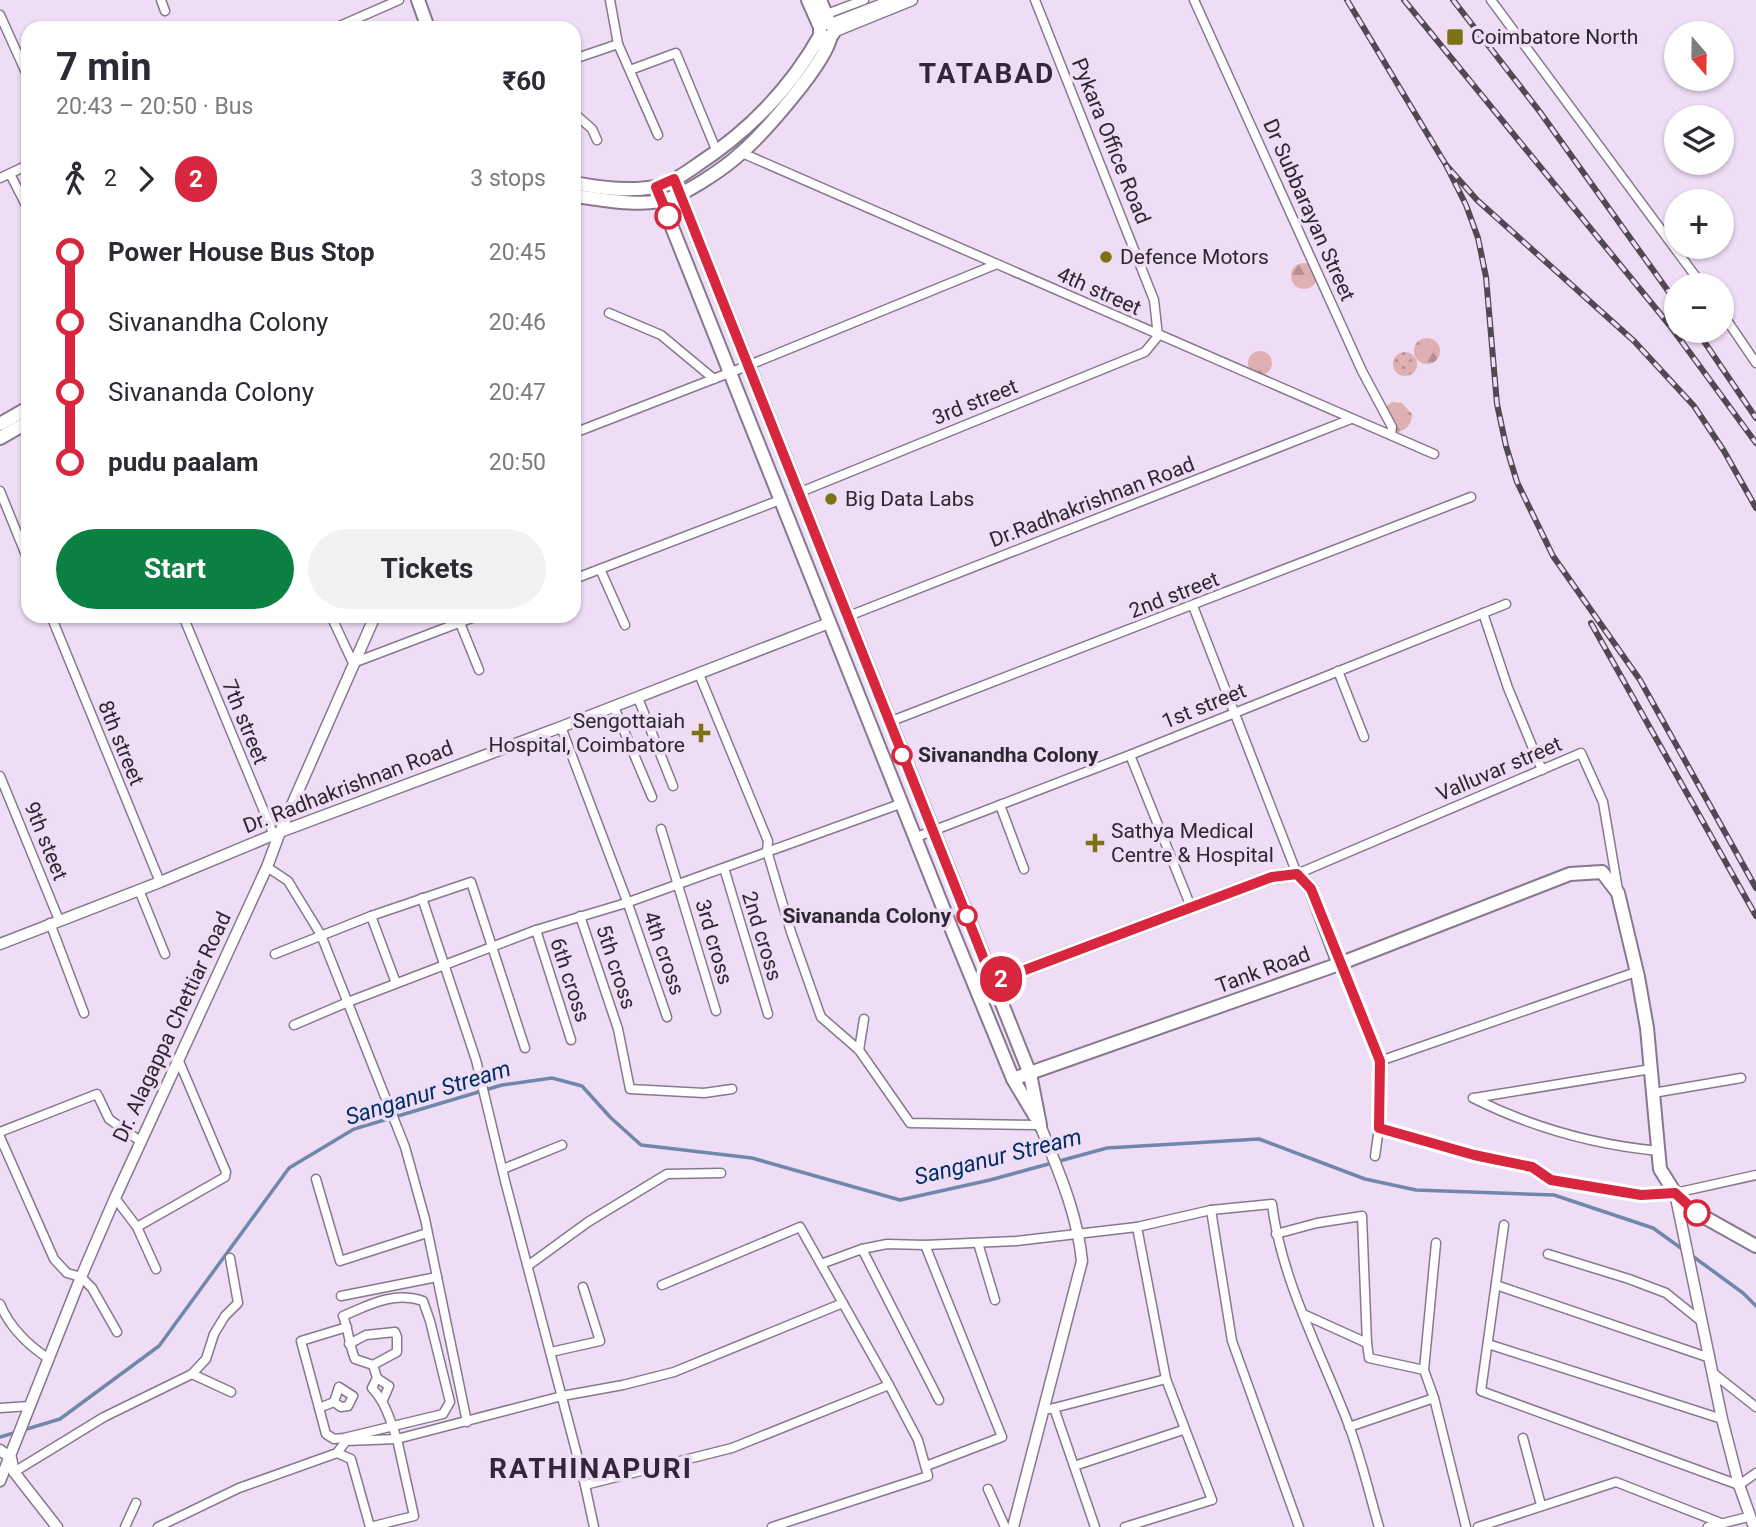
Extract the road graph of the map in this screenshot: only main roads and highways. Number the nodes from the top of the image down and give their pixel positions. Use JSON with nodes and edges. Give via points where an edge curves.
{"nodes":[{"id":1,"x":418,"y":0,"type":"edge"},
{"id":2,"x":808,"y":0,"type":"edge"},
{"id":3,"x":820,"y":0,"type":"edge"},
{"id":4,"x":426,"y":21,"type":"edge"},
{"id":5,"x":826,"y":26,"type":"junction"},
{"id":6,"x":674,"y":179,"type":"junction"},
{"id":7,"x":581,"y":184,"type":"edge"},
{"id":8,"x":656,"y":187,"type":"junction"},
{"id":9,"x":680,"y":195,"type":"junction"},
{"id":10,"x":581,"y":198,"type":"edge"},
{"id":11,"x":662,"y":201,"type":"junction"},
{"id":12,"x":21,"y":412,"type":"edge"},
{"id":13,"x":0,"y":424,"type":"edge"},
{"id":14,"x":21,"y":426,"type":"edge"},
{"id":15,"x":0,"y":438,"type":"edge"},
{"id":16,"x":1339,"y":964,"type":"junction"},
{"id":17,"x":993,"y":982,"type":"junction"},
{"id":18,"x":1030,"y":1074,"type":"junction"},
{"id":19,"x":1013,"y":1079,"type":"junction"},
{"id":20,"x":1756,"y":1246,"type":"edge"}],
"edges":[{"from":1,"to":4,"type":"main road"},
{"from":2,"to":5,"type":"main road"},
{"from":3,"to":5,"type":"main road"},
{"from":5,"to":6,"type":"main road","via":[[784,91],[731,143]]},
{"from":5,"to":9,"type":"main road","via":[[825,52],[791,99],[742,153]]},
{"from":6,"to":8,"type":"main road"},
{"from":6,"to":9,"type":"main road"},
{"from":7,"to":8,"type":"main road"},
{"from":8,"to":11,"type":"main road"},
{"from":9,"to":11,"type":"main road"},
{"from":9,"to":17,"type":"main road"},
{"from":10,"to":11,"type":"main road"},
{"from":11,"to":19,"type":"main road"},
{"from":12,"to":13,"type":"main road"},
{"from":14,"to":15,"type":"main road"},
{"from":16,"to":17,"type":"main road","via":[[1311,889],[1297,874],[1272,877]]},
{"from":16,"to":18,"type":"main road","name":"Tank Road"},
{"from":16,"to":20,"type":"main road","name":"Tank Road","via":[[1570,874],[1602,872],[1618,893],[1647,1028],[1660,1168],[1675,1193],[1697,1213]]},
{"from":17,"to":18,"type":"main road"},
{"from":18,"to":19,"type":"main road","name":"Tank Road"},
{"from":18,"to":19,"type":"main road","via":[[1040,1125]]}]}
